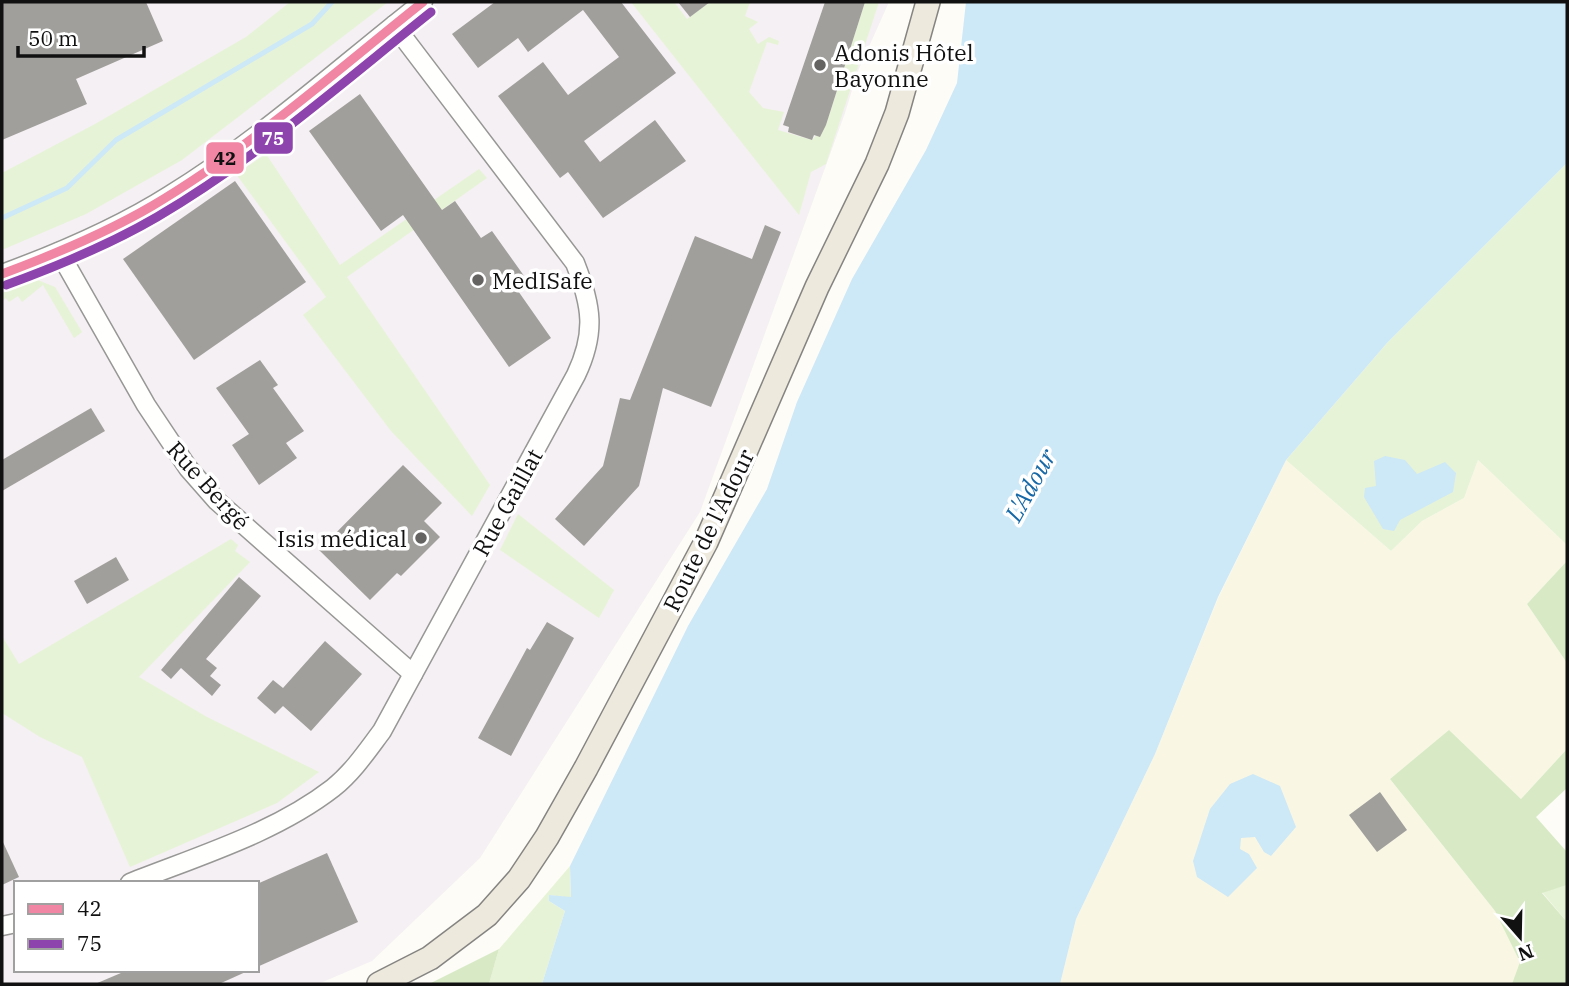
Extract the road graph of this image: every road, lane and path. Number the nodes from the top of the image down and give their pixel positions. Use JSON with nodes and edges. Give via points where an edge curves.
{"nodes":[{"id":1,"x":423,"y":2,"type":"edge"},
{"id":2,"x":928,"y":2,"type":"edge"},
{"id":3,"x":394,"y":25,"type":"junction"},
{"id":4,"x":59,"y":252,"type":"junction"},
{"id":5,"x":2,"y":274,"type":"edge"},
{"id":6,"x":413,"y":674,"type":"junction"},
{"id":7,"x":135,"y":881,"type":"edge"},
{"id":8,"x":379,"y":984,"type":"edge"}],
"edges":[{"from":1,"to":3,"type":"street"},
{"from":2,"to":8,"type":"main road","name":"Route de l'Adour","via":[[897,113],[877,164],[817,287],[706,542],[586,768],[519,879],[487,915],[430,958]]},
{"from":3,"to":4,"type":"street","via":[[170,195]]},
{"from":3,"to":6,"type":"street","name":"Rue Gaillat","via":[[575,263],[587,296],[590,329],[589,345],[576,376]]},
{"from":4,"to":5,"type":"street"},
{"from":4,"to":6,"type":"street","name":"Rue Bergé","via":[[188,468],[226,509]]},
{"from":6,"to":7,"type":"street","name":"Rue Gaillat","via":[[382,731],[334,787],[239,840]]}]}
